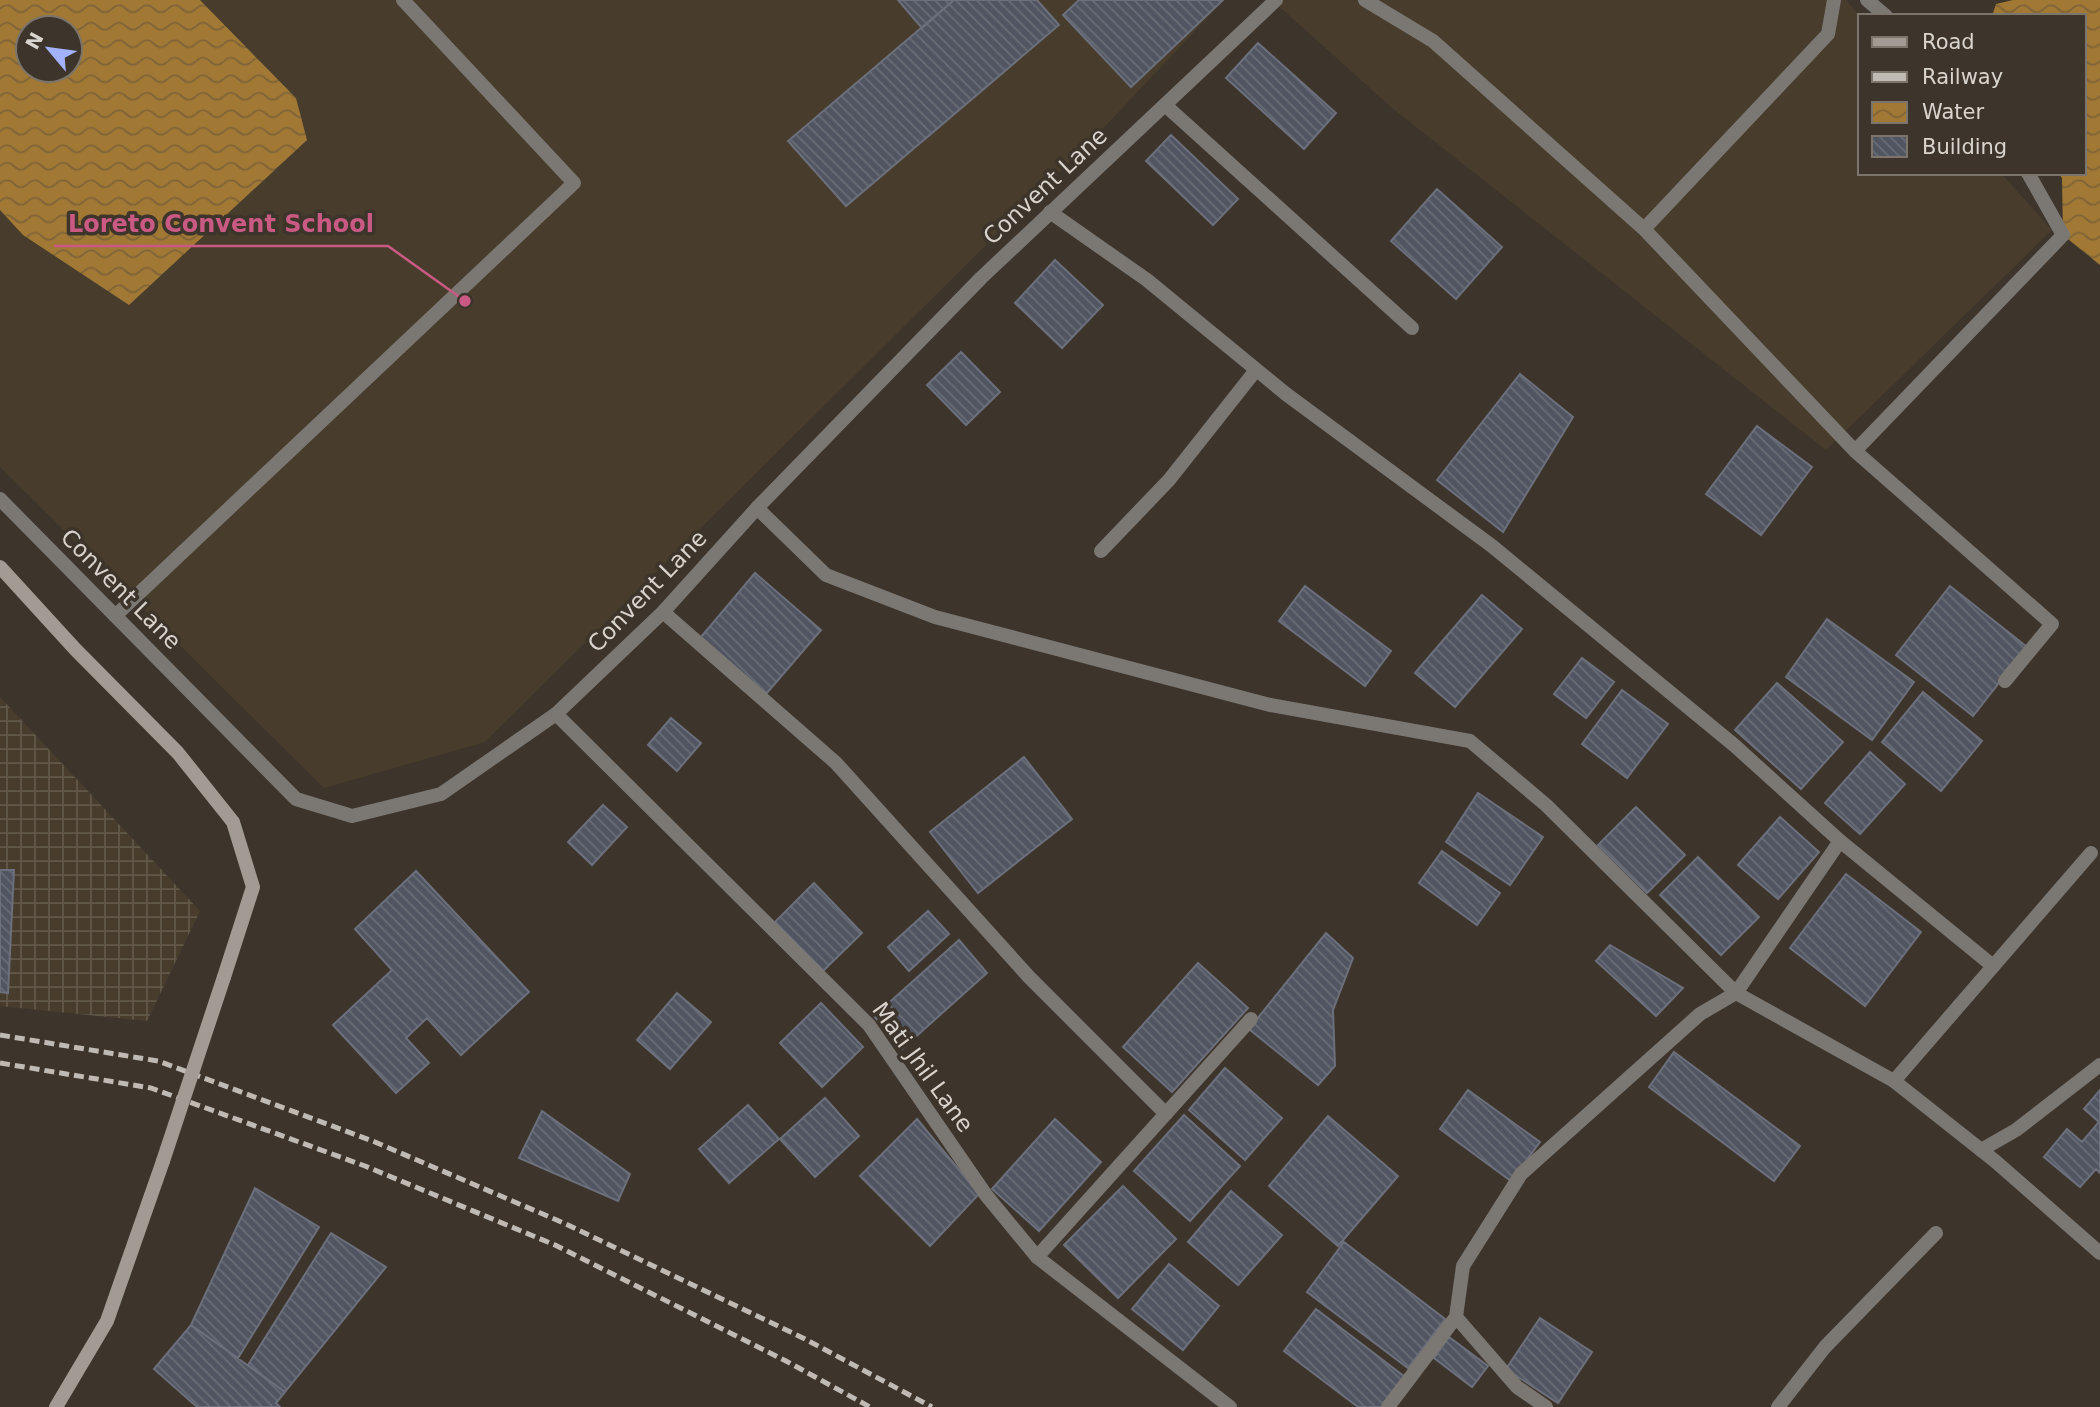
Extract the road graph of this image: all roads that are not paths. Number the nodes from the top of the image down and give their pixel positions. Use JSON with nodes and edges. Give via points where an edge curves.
{"nodes":[{"id":1,"x":403,"y":0,"type":"edge"},
{"id":2,"x":1276,"y":0,"type":"edge"},
{"id":3,"x":1365,"y":0,"type":"edge"},
{"id":4,"x":1834,"y":0,"type":"edge"},
{"id":5,"x":1867,"y":0,"type":"edge"},
{"id":6,"x":1884,"y":14,"type":"edge"},
{"id":7,"x":1165,"y":105,"type":"junction"},
{"id":8,"x":2029,"y":175,"type":"edge"},
{"id":9,"x":1051,"y":212,"type":"junction"},
{"id":10,"x":1644,"y":229,"type":"junction"},
{"id":11,"x":1412,"y":328,"type":"dead end"},
{"id":12,"x":1256,"y":370,"type":"junction"},
{"id":13,"x":1855,"y":451,"type":"junction"},
{"id":14,"x":0,"y":499,"type":"edge"},
{"id":15,"x":757,"y":508,"type":"junction"},
{"id":16,"x":1101,"y":551,"type":"dead end"},
{"id":17,"x":0,"y":567,"type":"edge"},
{"id":18,"x":663,"y":612,"type":"junction"},
{"id":19,"x":116,"y":616,"type":"junction"},
{"id":20,"x":2006,"y":681,"type":"dead end"},
{"id":21,"x":556,"y":714,"type":"junction"},
{"id":22,"x":1840,"y":841,"type":"junction"},
{"id":23,"x":2091,"y":853,"type":"dead end"},
{"id":24,"x":1993,"y":966,"type":"junction"},
{"id":25,"x":1736,"y":993,"type":"junction"},
{"id":26,"x":1251,"y":1019,"type":"dead end"},
{"id":27,"x":2100,"y":1065,"type":"edge"},
{"id":28,"x":1894,"y":1080,"type":"junction"},
{"id":29,"x":1166,"y":1114,"type":"junction"},
{"id":30,"x":1981,"y":1150,"type":"junction"},
{"id":31,"x":1936,"y":1233,"type":"dead end"},
{"id":32,"x":2098,"y":1246,"type":"edge"},
{"id":33,"x":1037,"y":1257,"type":"junction"},
{"id":34,"x":1456,"y":1317,"type":"junction"},
{"id":35,"x":56,"y":1407,"type":"edge"},
{"id":36,"x":1230,"y":1407,"type":"edge"},
{"id":37,"x":1388,"y":1407,"type":"edge"},
{"id":38,"x":1546,"y":1407,"type":"edge"},
{"id":39,"x":1778,"y":1407,"type":"edge"}],
"edges":[{"from":1,"to":19,"type":"street","via":[[574,183]]},
{"from":2,"to":7,"type":"street","name":"Convent Lane"},
{"from":3,"to":10,"type":"street","via":[[1433,41]]},
{"from":4,"to":10,"type":"street","via":[[1828,34]]},
{"from":5,"to":6,"type":"street"},
{"from":7,"to":9,"type":"street","name":"Convent Lane"},
{"from":7,"to":11,"type":"street"},
{"from":8,"to":13,"type":"street","via":[[2063,234]]},
{"from":9,"to":12,"type":"street","via":[[1147,280]]},
{"from":9,"to":15,"type":"street","name":"Convent Lane"},
{"from":10,"to":13,"type":"street"},
{"from":12,"to":16,"type":"street","via":[[1169,480]]},
{"from":12,"to":22,"type":"street","via":[[1492,546],[1734,745]]},
{"from":13,"to":20,"type":"street","via":[[2052,624]]},
{"from":14,"to":19,"type":"street","name":"Convent Lane"},
{"from":15,"to":18,"type":"street","name":"Convent Lane"},
{"from":15,"to":25,"type":"street","via":[[826,575],[935,617],[1270,705],[1470,741],[1546,805]]},
{"from":17,"to":35,"type":"street","bridge":true,"via":[[178,753],[233,822],[253,887],[107,1321]]},
{"from":18,"to":21,"type":"street","name":"Convent Lane"},
{"from":18,"to":29,"type":"street","via":[[836,763],[1029,978]]},
{"from":19,"to":21,"type":"street","name":"Convent Lane","via":[[296,799],[352,816],[441,794]]},
{"from":21,"to":33,"type":"street","name":"Mati Jhil Lane","via":[[869,1025],[986,1195]]},
{"from":22,"to":24,"type":"street"},
{"from":22,"to":25,"type":"street"},
{"from":23,"to":24,"type":"street"},
{"from":24,"to":28,"type":"street"},
{"from":25,"to":28,"type":"street"},
{"from":25,"to":34,"type":"street","via":[[1700,1014],[1521,1174],[1463,1266]]},
{"from":26,"to":29,"type":"street"},
{"from":27,"to":30,"type":"street","via":[[2016,1130]]},
{"from":28,"to":30,"type":"street"},
{"from":29,"to":33,"type":"street"},
{"from":30,"to":32,"type":"street"},
{"from":31,"to":39,"type":"street","via":[[1825,1347]]},
{"from":33,"to":36,"type":"street","name":"Mati Jhil Lane"},
{"from":34,"to":37,"type":"street"},
{"from":34,"to":38,"type":"street","via":[[1517,1387]]}]}
